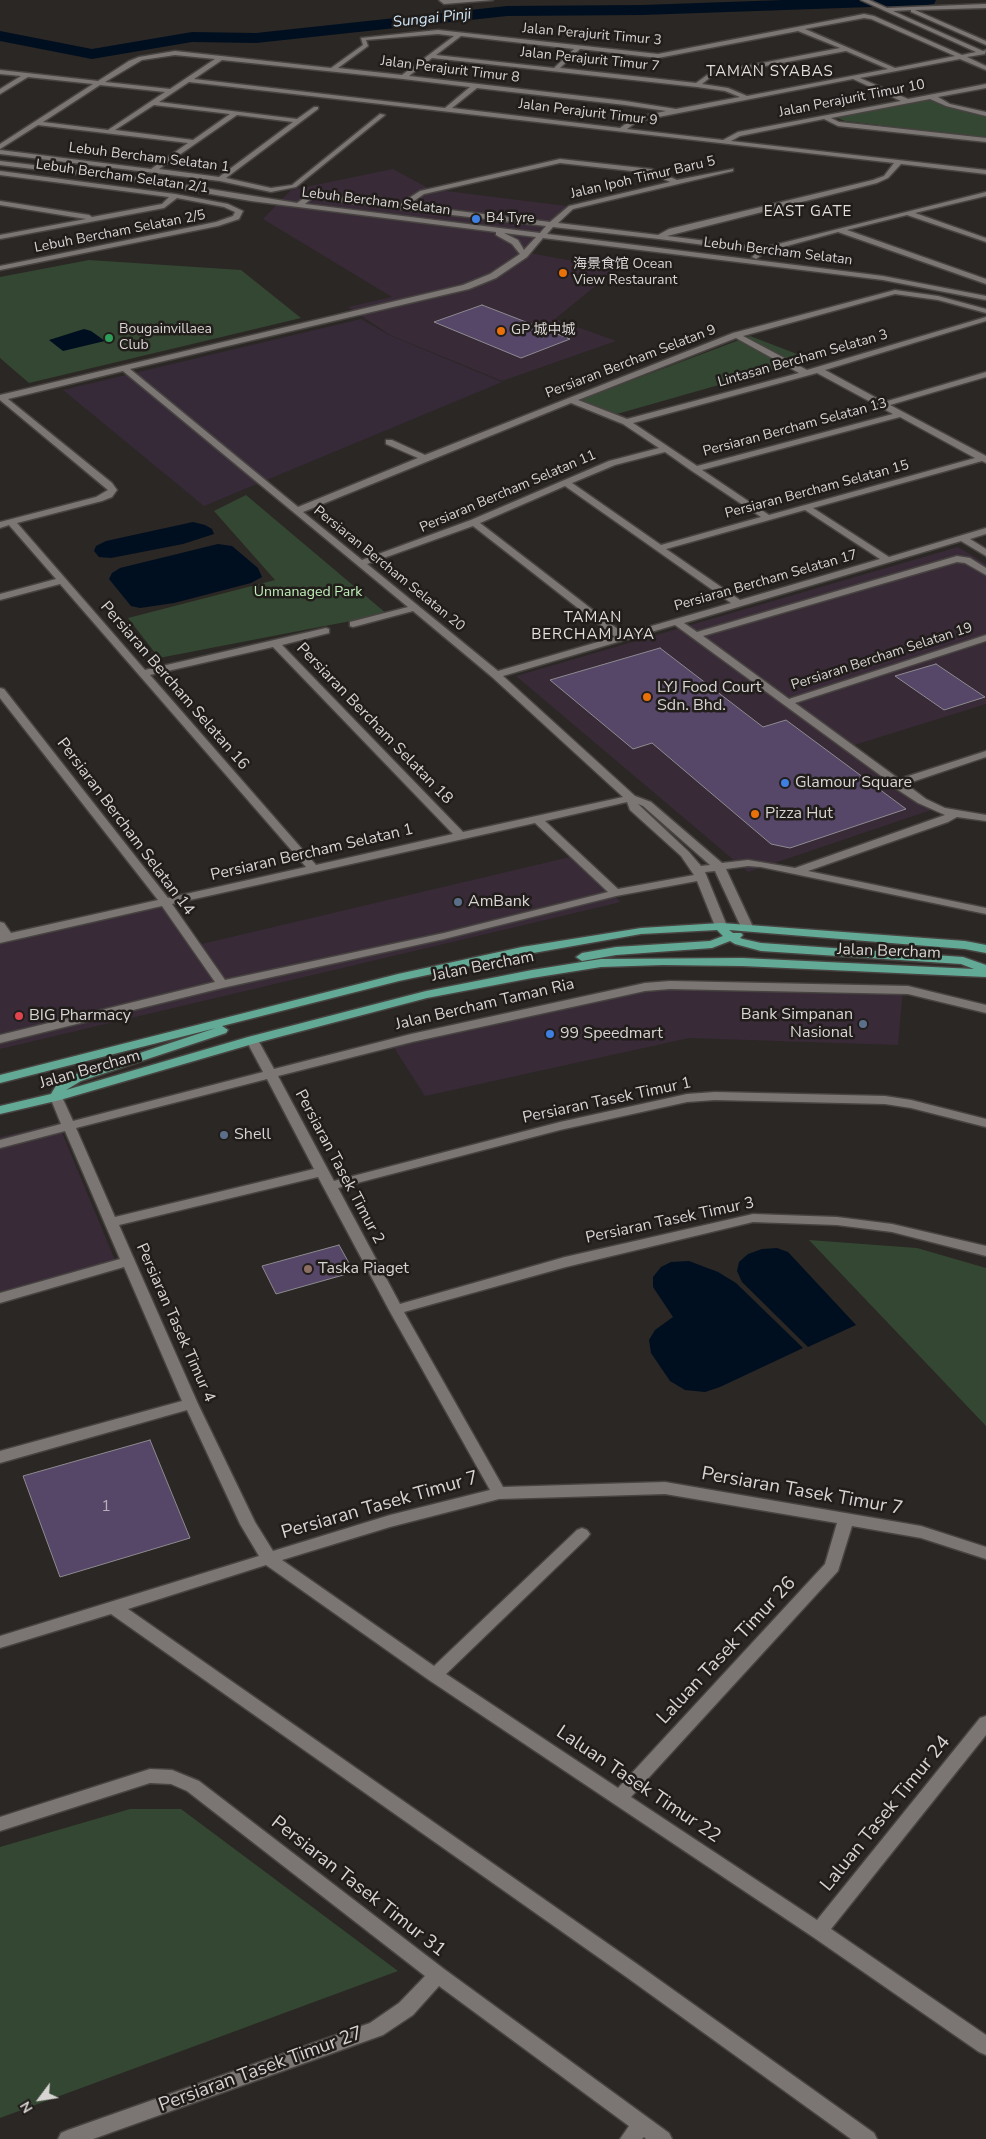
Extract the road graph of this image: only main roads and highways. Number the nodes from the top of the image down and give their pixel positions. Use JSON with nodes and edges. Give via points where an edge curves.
{"nodes":[{"id":1,"x":720,"y":926,"type":"junction"},
{"id":2,"x":747,"y":927,"type":"junction"},
{"id":3,"x":732,"y":938,"type":"junction"},
{"id":4,"x":986,"y":949,"type":"edge"},
{"id":5,"x":986,"y":969,"type":"edge"},
{"id":6,"x":986,"y":973,"type":"edge"},
{"id":7,"x":532,"y":974,"type":"junction"},
{"id":8,"x":243,"y":1019,"type":"junction"},
{"id":9,"x":0,"y":1079,"type":"edge"},
{"id":10,"x":56,"y":1097,"type":"junction"},
{"id":11,"x":0,"y":1110,"type":"edge"}],
"edges":[{"from":1,"to":2,"type":"main road","name":"Jalan Bercham"},
{"from":1,"to":3,"type":"main road"},
{"from":1,"to":8,"type":"main road","name":"Jalan Bercham","via":[[641,931],[522,951],[398,978]]},
{"from":2,"to":3,"type":"main road"},
{"from":2,"to":4,"type":"main road","name":"Jalan Bercham"},
{"from":3,"to":5,"type":"main road","via":[[761,947],[963,961]]},
{"from":3,"to":7,"type":"main road","via":[[696,946],[616,951],[564,960]]},
{"from":6,"to":7,"type":"main road","name":"Jalan Bercham","via":[[663,961],[601,963]]},
{"from":7,"to":10,"type":"main road","name":"Jalan Bercham","via":[[426,995],[252,1040]]},
{"from":8,"to":9,"type":"main road","name":"Jalan Bercham"},
{"from":8,"to":10,"type":"main road","via":[[216,1034],[77,1078],[62,1087]]},
{"from":10,"to":11,"type":"main road","name":"Jalan Bercham"}]}
